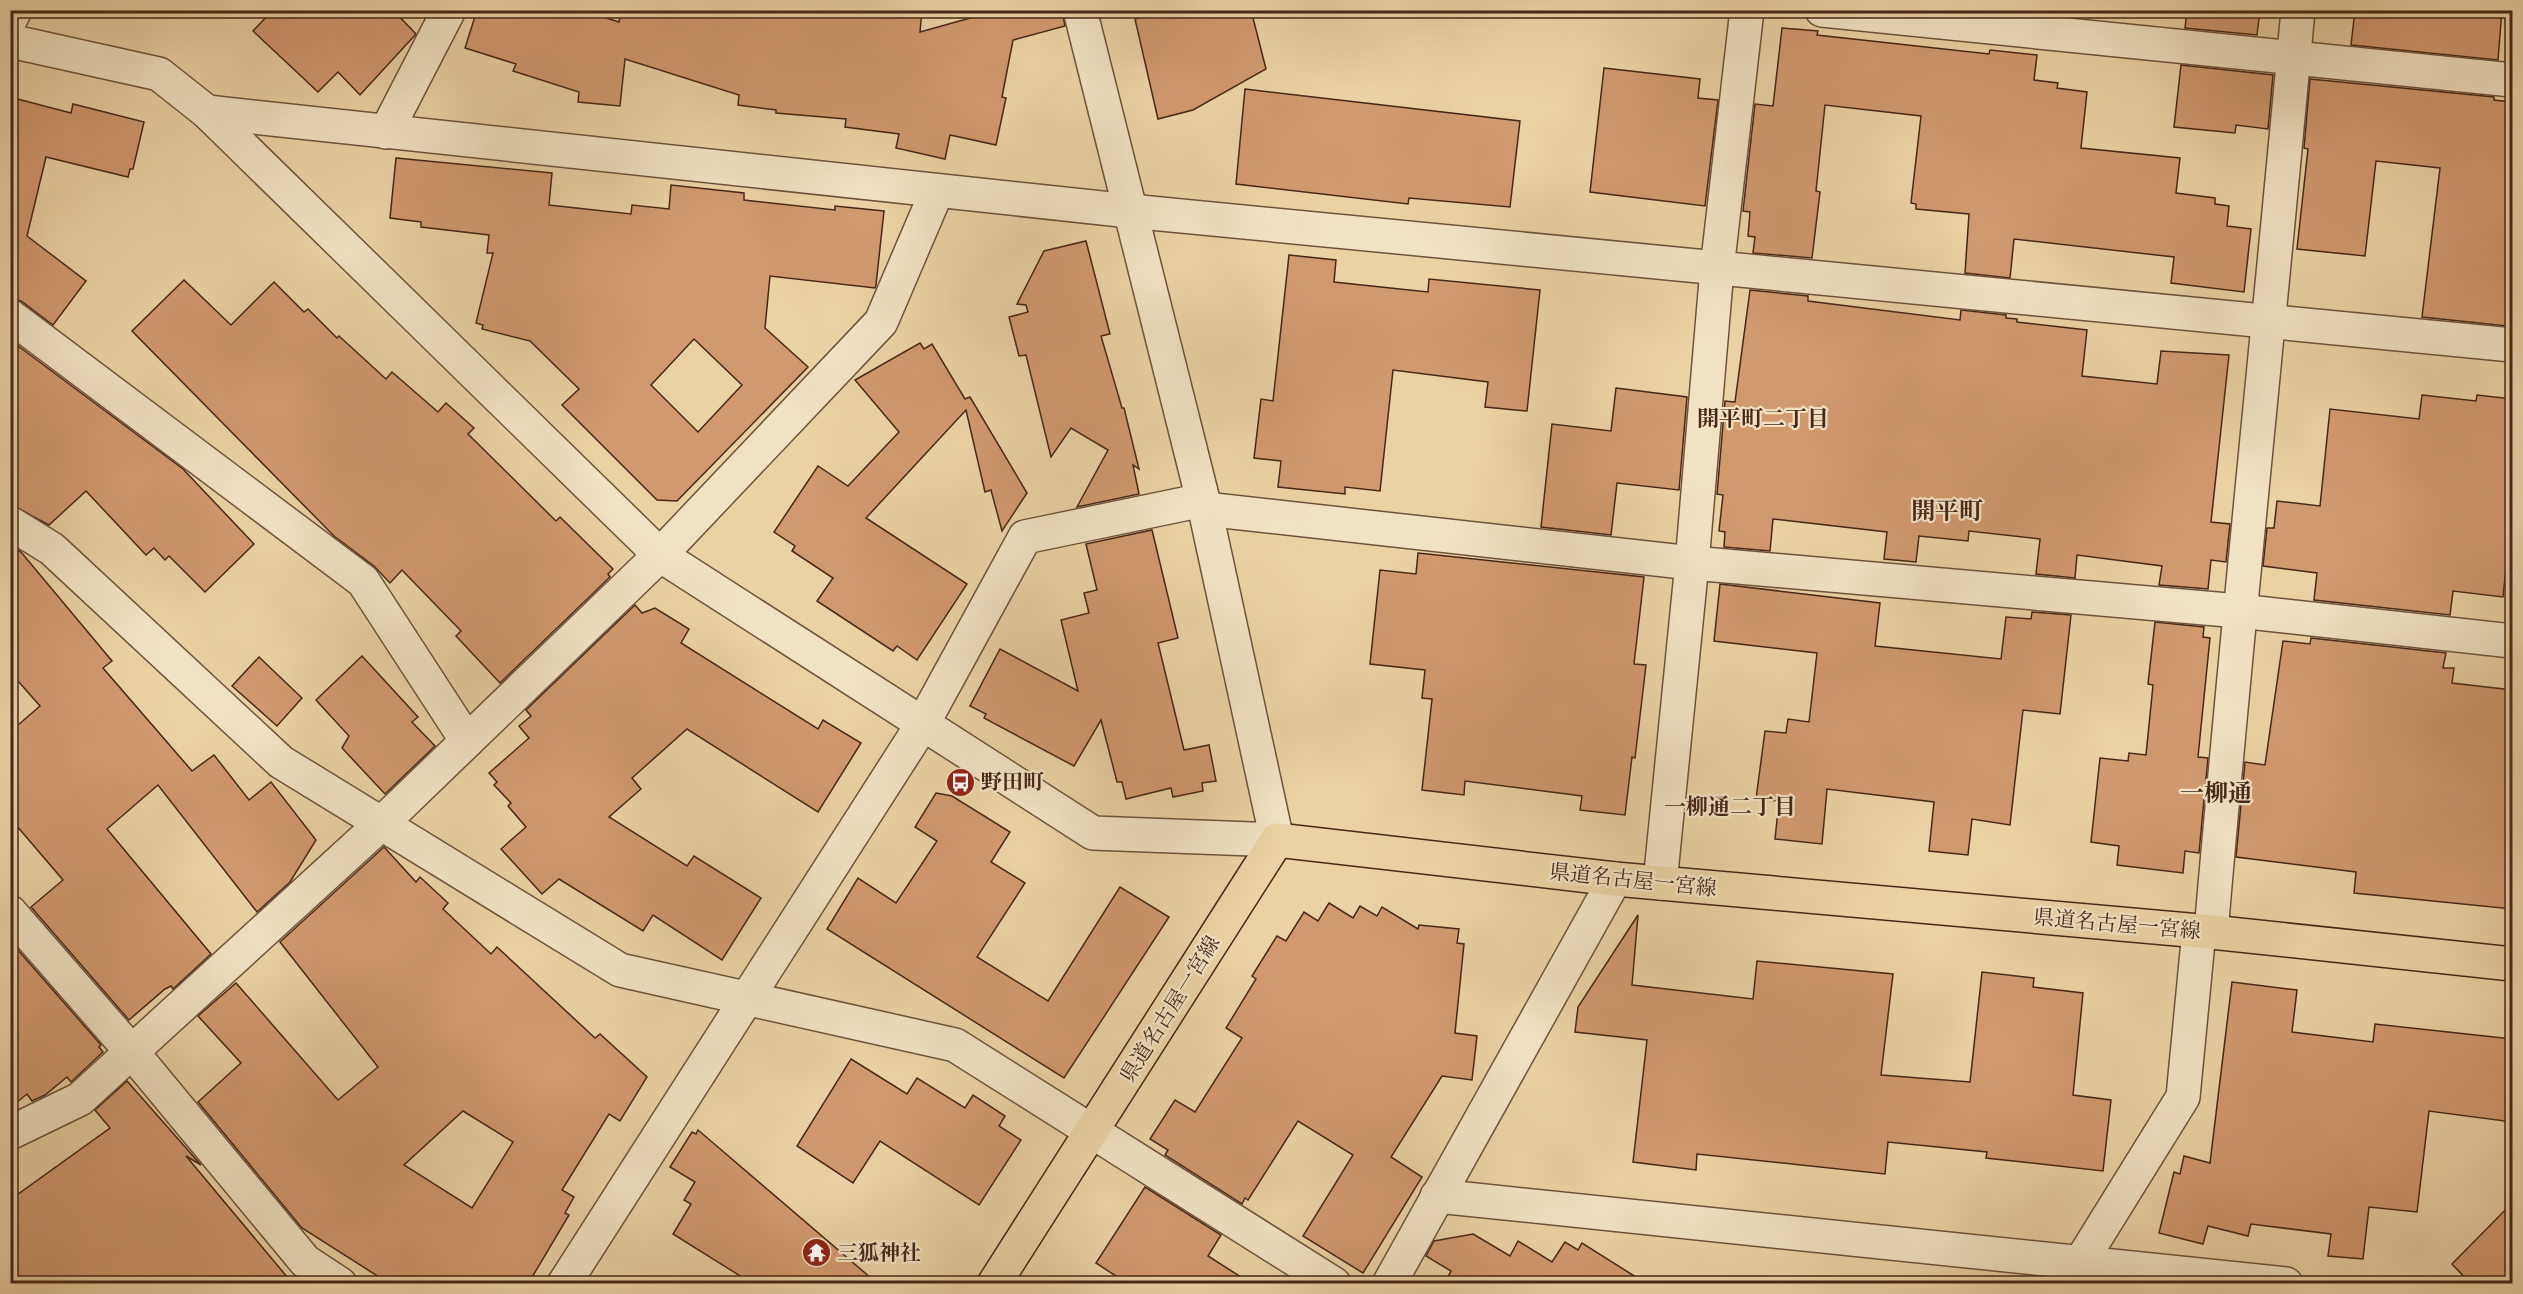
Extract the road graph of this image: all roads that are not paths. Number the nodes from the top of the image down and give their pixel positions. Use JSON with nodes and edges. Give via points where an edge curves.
{"nodes":[{"id":1,"x":15,"y":10,"type":"edge"},
{"id":2,"x":449,"y":10,"type":"edge"},
{"id":3,"x":1080,"y":10,"type":"edge"},
{"id":4,"x":1747,"y":10,"type":"edge"},
{"id":5,"x":1822,"y":10,"type":"edge"},
{"id":6,"x":2298,"y":10,"type":"edge"},
{"id":7,"x":10,"y":20,"type":"edge"},
{"id":8,"x":10,"y":41,"type":"edge"},
{"id":9,"x":2293,"y":58,"type":"junction"},
{"id":10,"x":2512,"y":80,"type":"edge"},
{"id":11,"x":207,"y":112,"type":"junction"},
{"id":12,"x":386,"y":132,"type":"junction"},
{"id":13,"x":937,"y":191,"type":"junction"},
{"id":14,"x":1130,"y":211,"type":"junction"},
{"id":15,"x":1717,"y":269,"type":"junction"},
{"id":16,"x":10,"y":316,"type":"edge"},
{"id":17,"x":2269,"y":320,"type":"junction"},
{"id":18,"x":2512,"y":345,"type":"edge"},
{"id":19,"x":1204,"y":505,"type":"junction"},
{"id":20,"x":10,"y":523,"type":"edge"},
{"id":21,"x":660,"y":555,"type":"junction"},
{"id":22,"x":1692,"y":563,"type":"junction"},
{"id":23,"x":2239,"y":611,"type":"junction"},
{"id":24,"x":2512,"y":641,"type":"edge"},
{"id":25,"x":922,"y":725,"type":"junction"},
{"id":26,"x":467,"y":741,"type":"junction"},
{"id":27,"x":382,"y":823,"type":"junction"},
{"id":28,"x":1277,"y":840,"type":"junction"},
{"id":29,"x":1615,"y":879,"type":"junction"},
{"id":30,"x":1660,"y":883,"type":"junction"},
{"id":31,"x":10,"y":912,"type":"edge"},
{"id":32,"x":2205,"y":932,"type":"junction"},
{"id":33,"x":2512,"y":964,"type":"edge"},
{"id":34,"x":747,"y":998,"type":"junction"},
{"id":35,"x":131,"y":1051,"type":"junction"},
{"id":36,"x":1091,"y":1132,"type":"junction"},
{"id":37,"x":10,"y":1133,"type":"edge"},
{"id":38,"x":1437,"y":1196,"type":"junction"},
{"id":39,"x":2074,"y":1273,"type":"edge"},
{"id":40,"x":340,"y":1284,"type":"edge"},
{"id":41,"x":564,"y":1284,"type":"edge"},
{"id":42,"x":994,"y":1284,"type":"edge"},
{"id":43,"x":1334,"y":1284,"type":"edge"},
{"id":44,"x":1389,"y":1284,"type":"edge"},
{"id":45,"x":2286,"y":1284,"type":"edge"}],
"edges":[{"from":1,"to":7,"type":"street"},
{"from":2,"to":12,"type":"street"},
{"from":3,"to":14,"type":"street"},
{"from":4,"to":15,"type":"street"},
{"from":5,"to":9,"type":"street"},
{"from":6,"to":9,"type":"street"},
{"from":8,"to":11,"type":"street","via":[[159,74]]},
{"from":9,"to":10,"type":"street"},
{"from":9,"to":17,"type":"street"},
{"from":11,"to":12,"type":"street"},
{"from":11,"to":21,"type":"street"},
{"from":12,"to":13,"type":"street"},
{"from":13,"to":14,"type":"street"},
{"from":13,"to":21,"type":"street","via":[[881,322]]},
{"from":14,"to":15,"type":"street"},
{"from":14,"to":19,"type":"street"},
{"from":15,"to":17,"type":"street"},
{"from":15,"to":22,"type":"street"},
{"from":16,"to":26,"type":"street","via":[[363,581]]},
{"from":17,"to":18,"type":"street"},
{"from":17,"to":23,"type":"street"},
{"from":19,"to":22,"type":"street"},
{"from":19,"to":25,"type":"street","via":[[1025,537]]},
{"from":19,"to":28,"type":"street"},
{"from":20,"to":27,"type":"street","via":[[52,549],[281,762]]},
{"from":21,"to":25,"type":"street"},
{"from":21,"to":26,"type":"street"},
{"from":22,"to":23,"type":"street"},
{"from":22,"to":30,"type":"street"},
{"from":23,"to":24,"type":"street"},
{"from":23,"to":32,"type":"street"},
{"from":25,"to":28,"type":"street","via":[[1094,833]]},
{"from":25,"to":34,"type":"street"},
{"from":26,"to":27,"type":"street"},
{"from":27,"to":34,"type":"street","via":[[620,970]]},
{"from":27,"to":35,"type":"street"},
{"from":28,"to":29,"type":"main road","name":"県道名古屋一宮線"},
{"from":28,"to":36,"type":"main road","name":"県道名古屋一宮線"},
{"from":29,"to":30,"type":"main road","name":"県道名古屋一宮線"},
{"from":29,"to":38,"type":"street"},
{"from":30,"to":32,"type":"main road","name":"県道名古屋一宮線"},
{"from":31,"to":35,"type":"street"},
{"from":32,"to":33,"type":"main road","name":"県道名古屋一宮線"},
{"from":32,"to":39,"type":"street","via":[[2183,1097]]},
{"from":34,"to":36,"type":"street","via":[[955,1045]]},
{"from":34,"to":41,"type":"street"},
{"from":35,"to":37,"type":"street","via":[[80,1099]]},
{"from":35,"to":40,"type":"street","via":[[304,1261]]},
{"from":36,"to":42,"type":"main road","name":"県道名古屋一宮線"},
{"from":36,"to":43,"type":"street"},
{"from":38,"to":39,"type":"street"},
{"from":38,"to":44,"type":"street"},
{"from":39,"to":45,"type":"street"}]}
